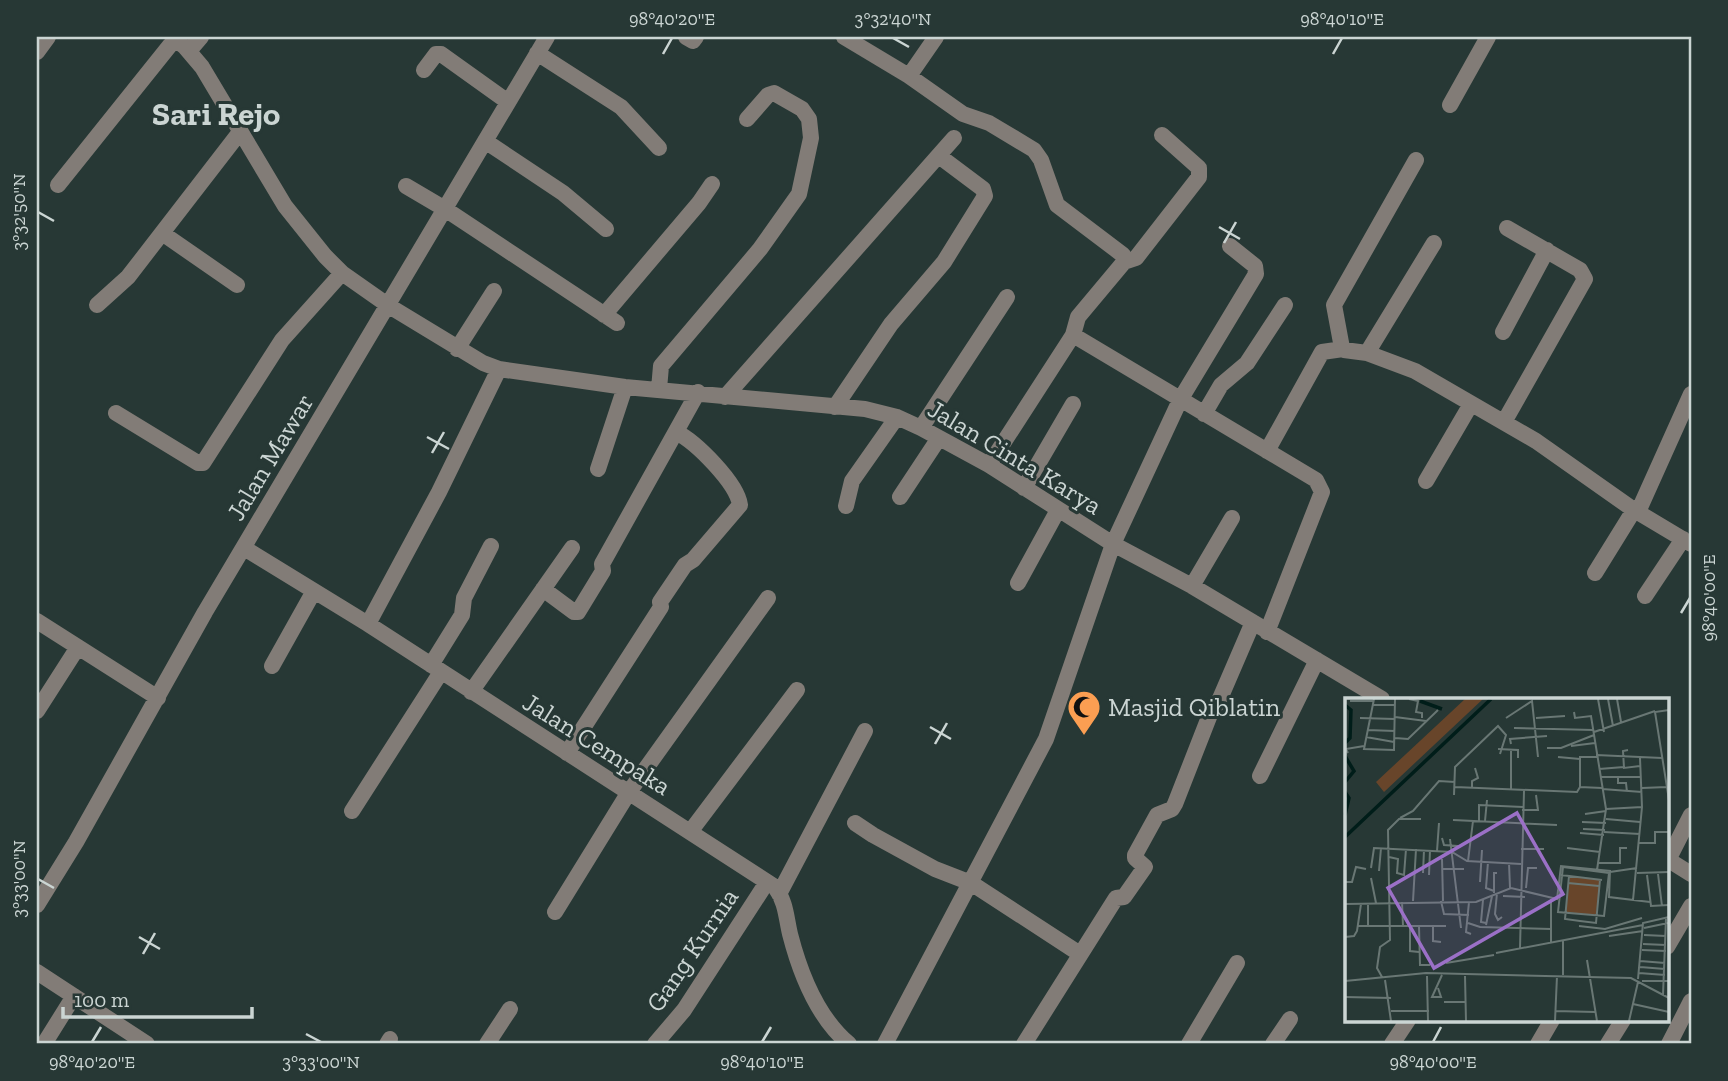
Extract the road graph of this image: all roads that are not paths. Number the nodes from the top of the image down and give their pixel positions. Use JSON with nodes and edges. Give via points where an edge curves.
{"nodes":[{"id":1,"x":48,"y":37,"type":"edge"},
{"id":2,"x":201,"y":37,"type":"edge"},
{"id":3,"x":547,"y":37,"type":"edge"},
{"id":4,"x":686,"y":37,"type":"edge"},
{"id":5,"x":696,"y":37,"type":"edge"},
{"id":6,"x":844,"y":37,"type":"edge"},
{"id":7,"x":936,"y":37,"type":"edge"},
{"id":8,"x":1488,"y":37,"type":"edge"},
{"id":9,"x":173,"y":38,"type":"edge"},
{"id":10,"x":189,"y":51,"type":"junction"},
{"id":11,"x":37,"y":52,"type":"edge"},
{"id":12,"x":537,"y":53,"type":"junction"},
{"id":13,"x":424,"y":70,"type":"dead end"},
{"id":14,"x":909,"y":76,"type":"junction"},
{"id":15,"x":508,"y":102,"type":"junction"},
{"id":16,"x":1450,"y":105,"type":"dead end"},
{"id":17,"x":747,"y":119,"type":"dead end"},
{"id":18,"x":240,"y":132,"type":"junction"},
{"id":19,"x":1162,"y":135,"type":"dead end"},
{"id":20,"x":954,"y":138,"type":"dead end"},
{"id":21,"x":485,"y":141,"type":"junction"},
{"id":22,"x":659,"y":148,"type":"dead end"},
{"id":23,"x":939,"y":156,"type":"junction"},
{"id":24,"x":1416,"y":160,"type":"dead end"},
{"id":25,"x":712,"y":184,"type":"dead end"},
{"id":26,"x":58,"y":185,"type":"dead end"},
{"id":27,"x":406,"y":186,"type":"dead end"},
{"id":28,"x":445,"y":209,"type":"junction"},
{"id":29,"x":1507,"y":228,"type":"dead end"},
{"id":30,"x":606,"y":229,"type":"dead end"},
{"id":31,"x":162,"y":233,"type":"junction"},
{"id":32,"x":1434,"y":243,"type":"dead end"},
{"id":33,"x":1230,"y":246,"type":"dead end"},
{"id":34,"x":1546,"y":250,"type":"junction"},
{"id":35,"x":1124,"y":262,"type":"junction"},
{"id":36,"x":342,"y":273,"type":"junction"},
{"id":37,"x":237,"y":285,"type":"dead end"},
{"id":38,"x":494,"y":291,"type":"dead end"},
{"id":39,"x":1007,"y":297,"type":"dead end"},
{"id":40,"x":97,"y":305,"type":"dead end"},
{"id":41,"x":1285,"y":305,"type":"dead end"},
{"id":42,"x":389,"y":306,"type":"junction"},
{"id":43,"x":1503,"y":332,"type":"dead end"},
{"id":44,"x":1073,"y":335,"type":"junction"},
{"id":45,"x":457,"y":349,"type":"junction"},
{"id":46,"x":1343,"y":349,"type":"junction"},
{"id":47,"x":1367,"y":353,"type":"junction"},
{"id":48,"x":499,"y":369,"type":"junction"},
{"id":49,"x":625,"y":387,"type":"junction"},
{"id":50,"x":659,"y":389,"type":"junction"},
{"id":51,"x":698,"y":392,"type":"junction"},
{"id":52,"x":1691,"y":394,"type":"edge"},
{"id":53,"x":725,"y":397,"type":"junction"},
{"id":54,"x":1180,"y":400,"type":"junction"},
{"id":55,"x":1073,"y":404,"type":"dead end"},
{"id":56,"x":1471,"y":404,"type":"junction"},
{"id":57,"x":835,"y":407,"type":"junction"},
{"id":58,"x":116,"y":413,"type":"dead end"},
{"id":59,"x":1204,"y":414,"type":"junction"},
{"id":60,"x":897,"y":417,"type":"junction"},
{"id":61,"x":1504,"y":422,"type":"junction"},
{"id":62,"x":921,"y":428,"type":"junction"},
{"id":63,"x":676,"y":432,"type":"junction"},
{"id":64,"x":939,"y":438,"type":"junction"},
{"id":65,"x":1267,"y":451,"type":"junction"},
{"id":66,"x":989,"y":465,"type":"junction"},
{"id":67,"x":598,"y":469,"type":"dead end"},
{"id":68,"x":1426,"y":481,"type":"dead end"},
{"id":69,"x":1024,"y":488,"type":"junction"},
{"id":70,"x":900,"y":497,"type":"dead end"},
{"id":71,"x":846,"y":506,"type":"dead end"},
{"id":72,"x":1058,"y":510,"type":"junction"},
{"id":73,"x":1636,"y":511,"type":"junction"},
{"id":74,"x":1232,"y":518,"type":"dead end"},
{"id":75,"x":1687,"y":541,"type":"edge"},
{"id":76,"x":1113,"y":544,"type":"junction"},
{"id":77,"x":491,"y":546,"type":"dead end"},
{"id":78,"x":244,"y":548,"type":"junction"},
{"id":79,"x":572,"y":548,"type":"dead end"},
{"id":80,"x":1595,"y":573,"type":"dead end"},
{"id":81,"x":1018,"y":583,"type":"dead end"},
{"id":82,"x":1192,"y":586,"type":"junction"},
{"id":83,"x":543,"y":589,"type":"junction"},
{"id":84,"x":314,"y":591,"type":"junction"},
{"id":85,"x":1645,"y":596,"type":"dead end"},
{"id":86,"x":768,"y":598,"type":"dead end"},
{"id":87,"x":37,"y":621,"type":"edge"},
{"id":88,"x":1253,"y":622,"type":"junction"},
{"id":89,"x":368,"y":624,"type":"junction"},
{"id":90,"x":1268,"y":632,"type":"junction"},
{"id":91,"x":78,"y":647,"type":"junction"},
{"id":92,"x":1317,"y":660,"type":"junction"},
{"id":93,"x":272,"y":666,"type":"dead end"},
{"id":94,"x":436,"y":668,"type":"junction"},
{"id":95,"x":797,"y":690,"type":"dead end"},
{"id":96,"x":471,"y":692,"type":"junction"},
{"id":97,"x":158,"y":698,"type":"junction"},
{"id":98,"x":1380,"y":698,"type":"edge"},
{"id":99,"x":37,"y":711,"type":"edge"},
{"id":100,"x":865,"y":731,"type":"dead end"},
{"id":101,"x":567,"y":753,"type":"junction"},
{"id":102,"x":1260,"y":776,"type":"dead end"},
{"id":103,"x":629,"y":792,"type":"junction"},
{"id":104,"x":352,"y":811,"type":"dead end"},
{"id":105,"x":1691,"y":815,"type":"edge"},
{"id":106,"x":855,"y":823,"type":"dead end"},
{"id":107,"x":690,"y":832,"type":"junction"},
{"id":108,"x":1668,"y":857,"type":"edge"},
{"id":109,"x":1668,"y":860,"type":"edge"},
{"id":110,"x":1691,"y":874,"type":"edge"},
{"id":111,"x":767,"y":882,"type":"junction"},
{"id":112,"x":971,"y":883,"type":"junction"},
{"id":113,"x":779,"y":894,"type":"junction"},
{"id":114,"x":37,"y":905,"type":"edge"},
{"id":115,"x":1691,"y":906,"type":"edge"},
{"id":116,"x":555,"y":912,"type":"dead end"},
{"id":117,"x":1668,"y":945,"type":"edge"},
{"id":118,"x":1080,"y":954,"type":"junction"},
{"id":119,"x":1237,"y":964,"type":"dead end"},
{"id":120,"x":37,"y":972,"type":"edge"},
{"id":121,"x":74,"y":996,"type":"junction"},
{"id":122,"x":1691,"y":1001,"type":"edge"},
{"id":123,"x":510,"y":1009,"type":"dead end"},
{"id":124,"x":1290,"y":1019,"type":"dead end"},
{"id":125,"x":1407,"y":1021,"type":"edge"},
{"id":126,"x":1551,"y":1021,"type":"edge"},
{"id":127,"x":1617,"y":1022,"type":"edge"},
{"id":128,"x":44,"y":1044,"type":"edge"},
{"id":129,"x":144,"y":1044,"type":"edge"},
{"id":130,"x":487,"y":1044,"type":"edge"},
{"id":131,"x":656,"y":1044,"type":"edge"},
{"id":132,"x":849,"y":1044,"type":"edge"},
{"id":133,"x":885,"y":1044,"type":"edge"},
{"id":134,"x":1024,"y":1044,"type":"edge"},
{"id":135,"x":1189,"y":1044,"type":"edge"},
{"id":136,"x":1273,"y":1044,"type":"edge"},
{"id":137,"x":1393,"y":1044,"type":"edge"},
{"id":138,"x":1538,"y":1044,"type":"edge"},
{"id":139,"x":1608,"y":1044,"type":"edge"},
{"id":140,"x":1669,"y":1044,"type":"edge"}],
"edges":[{"from":1,"to":11,"type":"street"},
{"from":2,"to":10,"type":"street"},
{"from":3,"to":12,"type":"street","name":"Jalan Mawar"},
{"from":4,"to":5,"type":"street","via":[[693,41]]},
{"from":6,"to":14,"type":"street"},
{"from":7,"to":14,"type":"street"},
{"from":8,"to":16,"type":"street"},
{"from":9,"to":10,"type":"street","name":"Jalan Cinta Karya"},
{"from":9,"to":26,"type":"street"},
{"from":10,"to":18,"type":"street","name":"Jalan Cinta Karya"},
{"from":12,"to":15,"type":"street","name":"Jalan Mawar"},
{"from":12,"to":22,"type":"street","via":[[621,107]]},
{"from":13,"to":15,"type":"street","via":[[441,54]]},
{"from":14,"to":35,"type":"street","via":[[963,114],[989,123],[1034,150],[1057,205],[1123,255]]},
{"from":15,"to":21,"type":"street","name":"Jalan Mawar"},
{"from":17,"to":50,"type":"street","via":[[774,93],[806,112],[811,138],[799,194],[661,366]]},
{"from":18,"to":31,"type":"street"},
{"from":18,"to":36,"type":"street","name":"Jalan Cinta Karya","via":[[285,206]]},
{"from":19,"to":35,"type":"street","via":[[1199,168],[1199,177],[1136,258]]},
{"from":20,"to":23,"type":"street"},
{"from":21,"to":28,"type":"street","name":"Jalan Mawar"},
{"from":21,"to":30,"type":"street","via":[[563,193]]},
{"from":23,"to":53,"type":"street"},
{"from":23,"to":57,"type":"street","via":[[985,195],[944,262],[891,324]]},
{"from":24,"to":46,"type":"street","via":[[1334,305]]},
{"from":25,"to":28,"type":"street","via":[[611,319]]},
{"from":27,"to":28,"type":"street"},
{"from":28,"to":42,"type":"street","name":"Jalan Mawar"},
{"from":29,"to":34,"type":"street"},
{"from":31,"to":37,"type":"street"},
{"from":31,"to":40,"type":"street","via":[[128,277]]},
{"from":32,"to":47,"type":"street"},
{"from":33,"to":54,"type":"street","via":[[1255,266],[1256,274]]},
{"from":34,"to":43,"type":"street"},
{"from":34,"to":61,"type":"street","via":[[1580,270],[1585,279]]},
{"from":35,"to":44,"type":"street","via":[[1078,317]]},
{"from":36,"to":42,"type":"street","name":"Jalan Cinta Karya"},
{"from":36,"to":58,"type":"street","via":[[282,340],[203,463]]},
{"from":38,"to":45,"type":"street"},
{"from":39,"to":62,"type":"street"},
{"from":41,"to":59,"type":"street","via":[[1249,362],[1221,385]]},
{"from":42,"to":45,"type":"street","name":"Jalan Cinta Karya"},
{"from":42,"to":78,"type":"street","name":"Jalan Mawar"},
{"from":44,"to":54,"type":"street"},
{"from":44,"to":66,"type":"street"},
{"from":45,"to":48,"type":"street","name":"Jalan Cinta Karya"},
{"from":46,"to":47,"type":"street"},
{"from":46,"to":65,"type":"street","via":[[1322,352]]},
{"from":47,"to":56,"type":"street","via":[[1415,371]]},
{"from":48,"to":49,"type":"street","name":"Jalan Cinta Karya"},
{"from":48,"to":89,"type":"street"},
{"from":49,"to":50,"type":"street","name":"Jalan Cinta Karya"},
{"from":49,"to":67,"type":"street"},
{"from":50,"to":51,"type":"street","name":"Jalan Cinta Karya"},
{"from":51,"to":53,"type":"street","name":"Jalan Cinta Karya"},
{"from":51,"to":63,"type":"street"},
{"from":52,"to":73,"type":"street"},
{"from":53,"to":57,"type":"street","name":"Jalan Cinta Karya"},
{"from":54,"to":59,"type":"street"},
{"from":54,"to":76,"type":"street"},
{"from":55,"to":69,"type":"street"},
{"from":56,"to":61,"type":"street"},
{"from":56,"to":68,"type":"street"},
{"from":57,"to":60,"type":"street","name":"Jalan Cinta Karya"},
{"from":59,"to":65,"type":"street"},
{"from":60,"to":62,"type":"street","name":"Jalan Cinta Karya"},
{"from":60,"to":71,"type":"street","via":[[852,481]]},
{"from":61,"to":73,"type":"street"},
{"from":62,"to":64,"type":"street","name":"Jalan Cinta Karya"},
{"from":63,"to":83,"type":"street","via":[[578,612]]},
{"from":63,"to":101,"type":"street","via":[[717,468],[740,505],[673,581]]},
{"from":64,"to":66,"type":"street","name":"Jalan Cinta Karya"},
{"from":64,"to":70,"type":"street"},
{"from":65,"to":90,"type":"street","via":[[1316,480],[1322,492]]},
{"from":66,"to":69,"type":"street","name":"Jalan Cinta Karya"},
{"from":69,"to":72,"type":"street","name":"Jalan Cinta Karya"},
{"from":72,"to":76,"type":"street","name":"Jalan Cinta Karya"},
{"from":72,"to":81,"type":"street"},
{"from":73,"to":75,"type":"street"},
{"from":73,"to":80,"type":"street"},
{"from":74,"to":82,"type":"street"},
{"from":75,"to":85,"type":"street"},
{"from":76,"to":82,"type":"street","name":"Jalan Cinta Karya"},
{"from":76,"to":112,"type":"street","via":[[1046,739]]},
{"from":77,"to":94,"type":"street"},
{"from":78,"to":84,"type":"street","name":"Jalan Cempaka"},
{"from":78,"to":97,"type":"street","name":"Jalan Mawar"},
{"from":79,"to":83,"type":"street"},
{"from":82,"to":88,"type":"street","name":"Jalan Cinta Karya"},
{"from":83,"to":96,"type":"street"},
{"from":84,"to":89,"type":"street","name":"Jalan Cempaka"},
{"from":84,"to":93,"type":"street"},
{"from":86,"to":103,"type":"street"},
{"from":87,"to":91,"type":"street"},
{"from":88,"to":90,"type":"street","name":"Jalan Cinta Karya"},
{"from":88,"to":118,"type":"street","via":[[1175,804],[1157,815],[1135,855],[1145,867],[1124,897],[1116,898]]},
{"from":89,"to":94,"type":"street","name":"Jalan Cempaka"},
{"from":90,"to":92,"type":"street","name":"Jalan Cinta Karya"},
{"from":91,"to":97,"type":"street"},
{"from":91,"to":99,"type":"street"},
{"from":92,"to":98,"type":"street","name":"Jalan Cinta Karya"},
{"from":92,"to":102,"type":"street"},
{"from":94,"to":96,"type":"street","name":"Jalan Cempaka"},
{"from":94,"to":104,"type":"street"},
{"from":95,"to":107,"type":"street"},
{"from":96,"to":101,"type":"street","name":"Jalan Cempaka"},
{"from":97,"to":114,"type":"street","name":"Jalan Mawar"},
{"from":100,"to":113,"type":"street"},
{"from":101,"to":103,"type":"street","name":"Jalan Cempaka"},
{"from":103,"to":107,"type":"street","name":"Jalan Cempaka"},
{"from":103,"to":116,"type":"street"},
{"from":105,"to":108,"type":"street"},
{"from":106,"to":112,"type":"street","via":[[935,869]]},
{"from":107,"to":111,"type":"street","name":"Jalan Cempaka"},
{"from":109,"to":110,"type":"street"},
{"from":111,"to":113,"type":"street","name":"Jalan Cempaka"},
{"from":111,"to":131,"type":"street","name":"Gang Kurnia","via":[[684,1010]]},
{"from":112,"to":118,"type":"street"},
{"from":112,"to":133,"type":"street"},
{"from":113,"to":132,"type":"street","name":"Jalan Cempaka","via":[[813,996]]},
{"from":115,"to":117,"type":"street"},
{"from":118,"to":134,"type":"street"},
{"from":119,"to":135,"type":"street"},
{"from":120,"to":121,"type":"street"},
{"from":121,"to":128,"type":"street"},
{"from":121,"to":129,"type":"street"},
{"from":122,"to":140,"type":"street"},
{"from":123,"to":130,"type":"street"},
{"from":124,"to":136,"type":"street"},
{"from":125,"to":137,"type":"street"},
{"from":126,"to":138,"type":"street"},
{"from":127,"to":139,"type":"street"}]}
